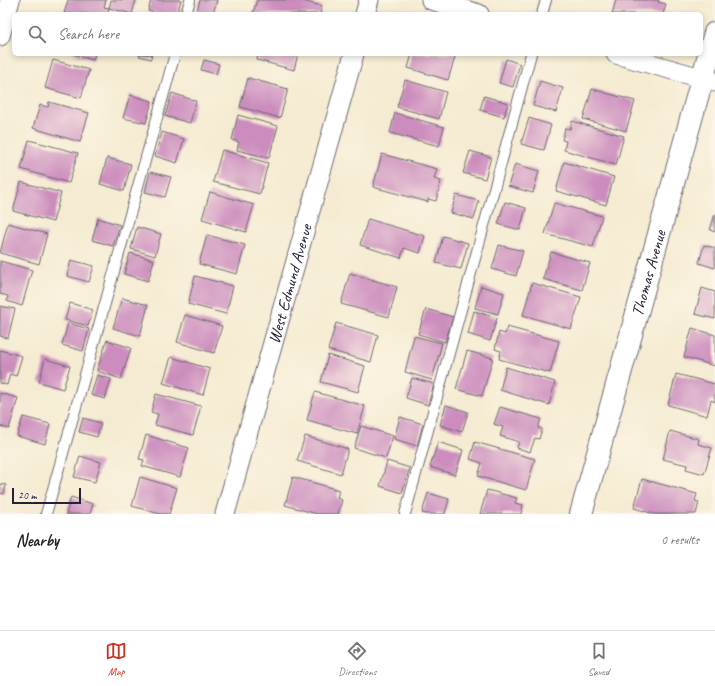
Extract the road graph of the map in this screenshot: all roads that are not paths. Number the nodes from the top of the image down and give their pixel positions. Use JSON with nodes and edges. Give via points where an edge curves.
{"nodes":[{"id":1,"x":10,"y":0,"type":"edge"},
{"id":2,"x":190,"y":0,"type":"edge"},
{"id":3,"x":369,"y":0,"type":"edge"},
{"id":4,"x":431,"y":0,"type":"edge"},
{"id":5,"x":546,"y":0,"type":"edge"},
{"id":6,"x":187,"y":12,"type":"edge"},
{"id":7,"x":366,"y":12,"type":"edge"},
{"id":8,"x":472,"y":12,"type":"edge"},
{"id":9,"x":543,"y":12,"type":"edge"},
{"id":10,"x":715,"y":33,"type":"edge"},
{"id":11,"x":0,"y":36,"type":"edge"},
{"id":12,"x":174,"y":56,"type":"edge"},
{"id":13,"x":353,"y":56,"type":"edge"},
{"id":14,"x":530,"y":56,"type":"edge"},
{"id":15,"x":623,"y":56,"type":"edge"},
{"id":16,"x":708,"y":80,"type":"edge"},
{"id":17,"x":46,"y":514,"type":"edge"},
{"id":18,"x":225,"y":514,"type":"edge"},
{"id":19,"x":405,"y":514,"type":"edge"},
{"id":20,"x":581,"y":514,"type":"edge"}],
"edges":[{"from":1,"to":11,"type":"street"},
{"from":2,"to":6,"type":"lane"},
{"from":3,"to":7,"type":"street"},
{"from":4,"to":8,"type":"street"},
{"from":5,"to":9,"type":"lane"},
{"from":10,"to":16,"type":"street","name":"Thomas Avenue"},
{"from":12,"to":17,"type":"lane"},
{"from":13,"to":18,"type":"street","name":"West Edmund Avenue"},
{"from":14,"to":19,"type":"lane"},
{"from":15,"to":16,"type":"street"},
{"from":16,"to":20,"type":"street","name":"Thomas Avenue"}]}
